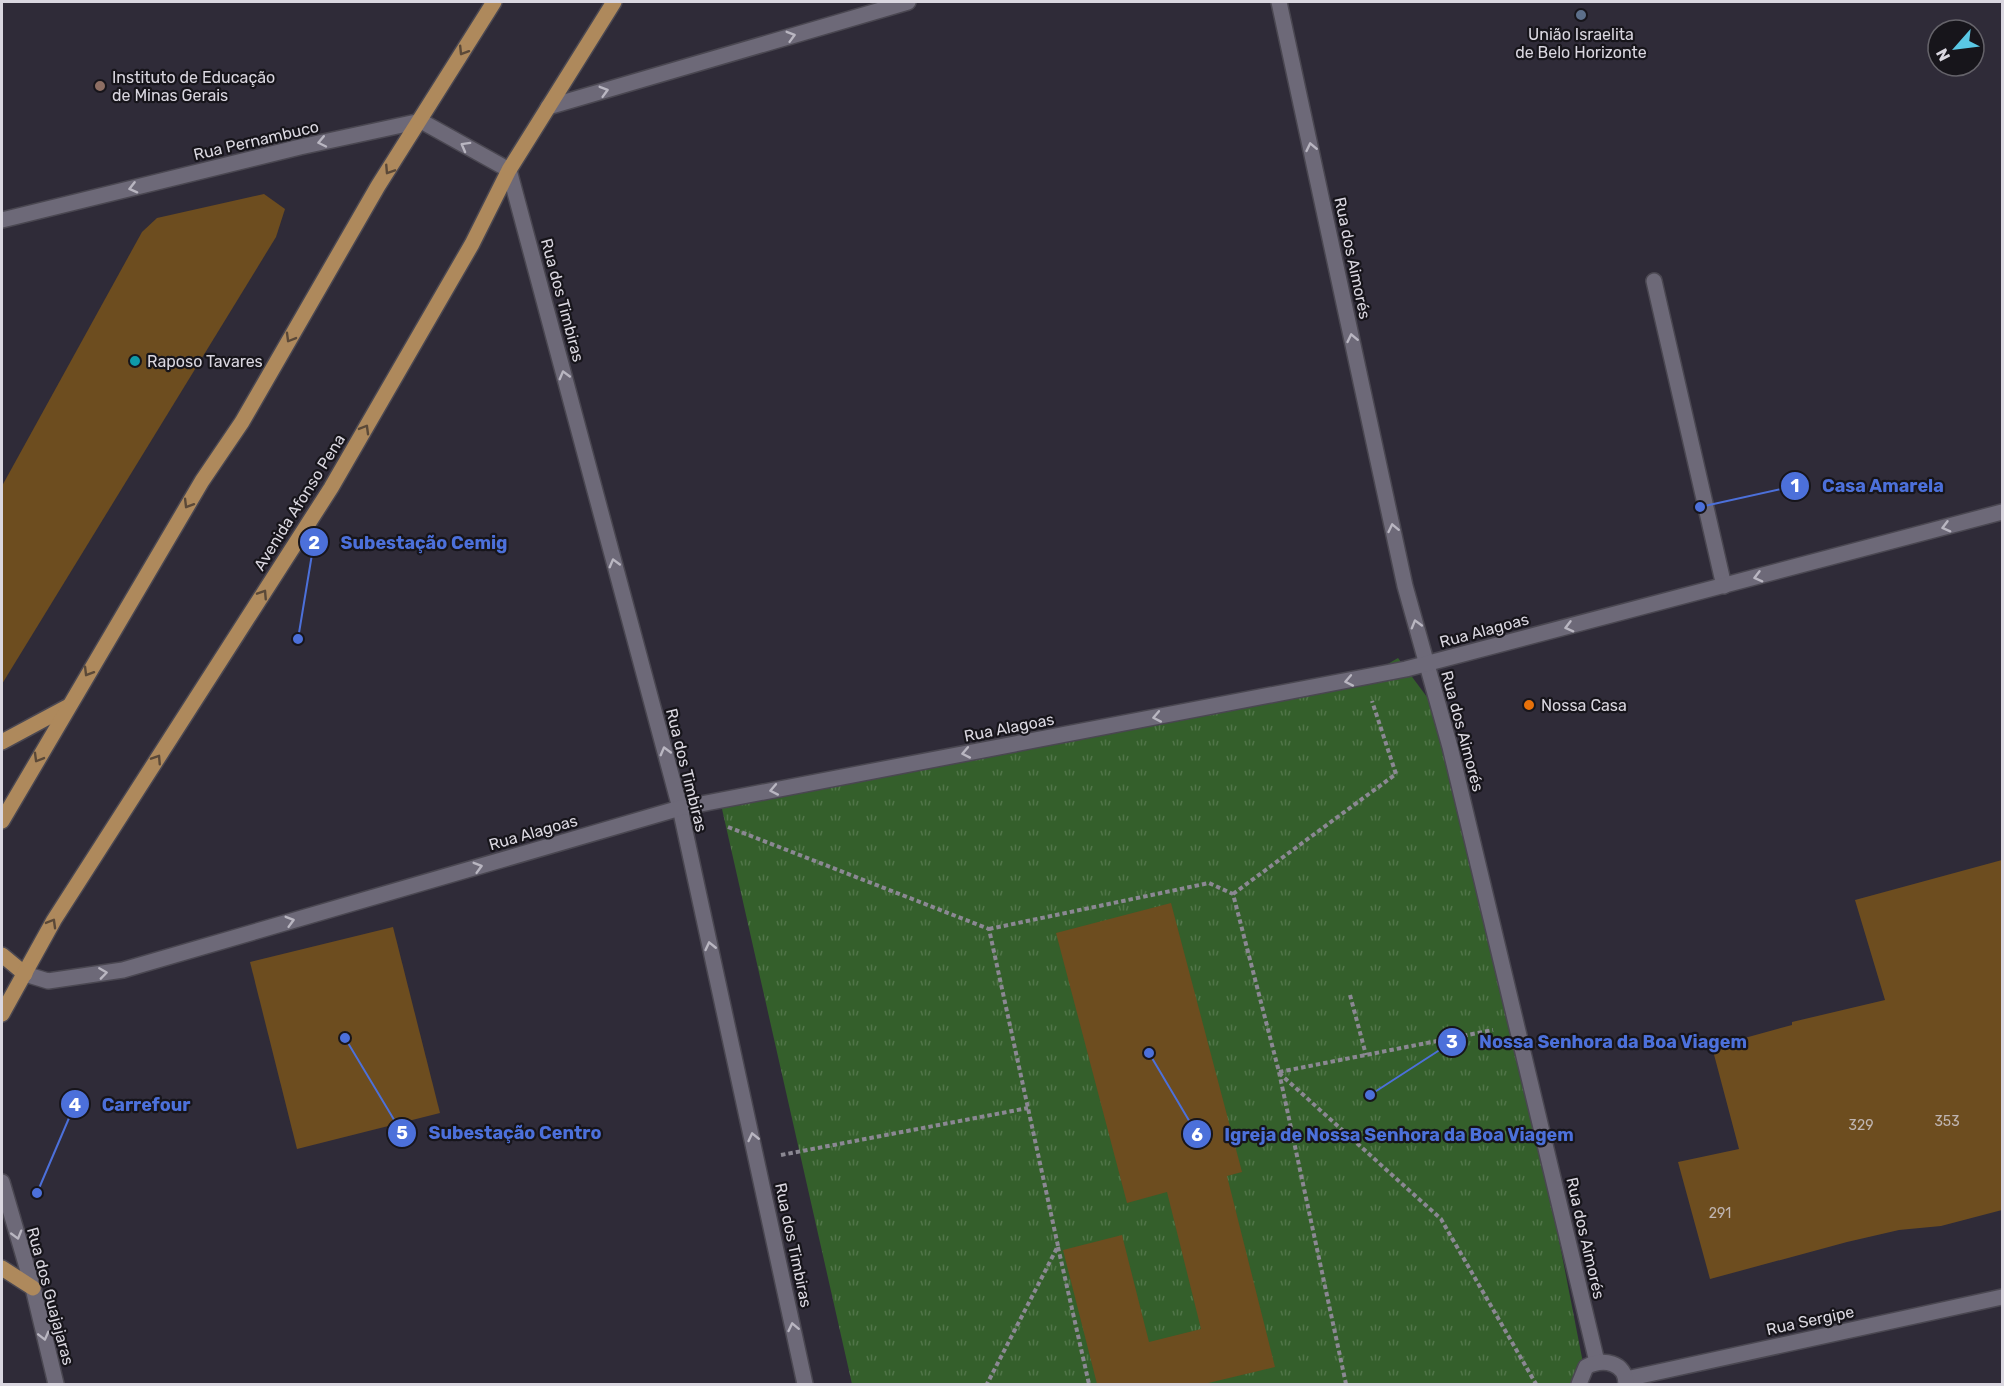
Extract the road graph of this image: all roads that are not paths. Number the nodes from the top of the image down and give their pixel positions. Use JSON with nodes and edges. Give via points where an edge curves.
{"nodes":[{"id":1,"x":494,"y":2,"type":"edge"},
{"id":2,"x":614,"y":2,"type":"edge"},
{"id":3,"x":908,"y":2,"type":"edge"},
{"id":4,"x":1279,"y":2,"type":"edge"},
{"id":5,"x":548,"y":107,"type":"junction"},
{"id":6,"x":421,"y":121,"type":"junction"},
{"id":7,"x":509,"y":170,"type":"junction"},
{"id":8,"x":2,"y":220,"type":"edge"},
{"id":9,"x":1654,"y":281,"type":"dead end"},
{"id":10,"x":2002,"y":512,"type":"edge"},
{"id":11,"x":1724,"y":586,"type":"junction"},
{"id":12,"x":1427,"y":664,"type":"junction"},
{"id":13,"x":67,"y":707,"type":"junction"},
{"id":14,"x":2,"y":742,"type":"edge"},
{"id":15,"x":680,"y":808,"type":"junction"},
{"id":16,"x":2,"y":821,"type":"edge"},
{"id":17,"x":2,"y":956,"type":"edge"},
{"id":18,"x":25,"y":974,"type":"junction"},
{"id":19,"x":2,"y":1014,"type":"edge"},
{"id":20,"x":2,"y":1182,"type":"edge"},
{"id":21,"x":2,"y":1268,"type":"edge"},
{"id":22,"x":33,"y":1288,"type":"junction"},
{"id":23,"x":2002,"y":1297,"type":"edge"},
{"id":24,"x":1597,"y":1362,"type":"junction"},
{"id":25,"x":1626,"y":1382,"type":"edge"},
{"id":26,"x":56,"y":1384,"type":"edge"},
{"id":27,"x":805,"y":1384,"type":"edge"},
{"id":28,"x":1579,"y":1384,"type":"edge"}],
"edges":[{"from":1,"to":6,"type":"main road","one_way":true},
{"from":2,"to":5,"type":"main road","name":"Avenida Afonso Pena"},
{"from":5,"to":3,"type":"street","one_way":true},
{"from":12,"to":4,"type":"street","name":"Rua dos Aimorés","one_way":true,"via":[[1405,585]]},
{"from":5,"to":7,"type":"main road","name":"Avenida Afonso Pena"},
{"from":7,"to":6,"type":"street","one_way":true},
{"from":6,"to":8,"type":"street","name":"Rua Pernambuco","one_way":true},
{"from":6,"to":13,"type":"main road","one_way":true,"via":[[378,186],[242,422],[202,481]]},
{"from":15,"to":7,"type":"street","name":"Rua dos Timbiras","one_way":true},
{"from":18,"to":7,"type":"main road","name":"Avenida Afonso Pena","one_way":true,"via":[[54,920],[331,488],[472,244]]},
{"from":9,"to":11,"type":"street"},
{"from":10,"to":11,"type":"street","name":"Rua Alagoas","one_way":true},
{"from":11,"to":12,"type":"street","name":"Rua Alagoas","one_way":true},
{"from":12,"to":15,"type":"street","name":"Rua Alagoas","one_way":true},
{"from":12,"to":24,"type":"street","name":"Rua dos Aimorés"},
{"from":13,"to":14,"type":"main road"},
{"from":13,"to":16,"type":"main road","one_way":true},
{"from":18,"to":15,"type":"street","name":"Rua Alagoas","one_way":true,"via":[[48,981],[123,970]]},
{"from":27,"to":15,"type":"street","name":"Rua dos Timbiras","one_way":true},
{"from":17,"to":18,"type":"main road"},
{"from":18,"to":19,"type":"main road","name":"Avenida Afonso Pena"},
{"from":20,"to":22,"type":"street","name":"Rua dos Guajajaras","one_way":true},
{"from":21,"to":22,"type":"main road"},
{"from":22,"to":26,"type":"street","name":"Rua dos Guajajaras","one_way":true},
{"from":23,"to":25,"type":"street","name":"Rua Sergipe"},
{"from":24,"to":25,"type":"street","via":[[1617,1366]]},
{"from":24,"to":28,"type":"street","via":[[1586,1367]]}]}
